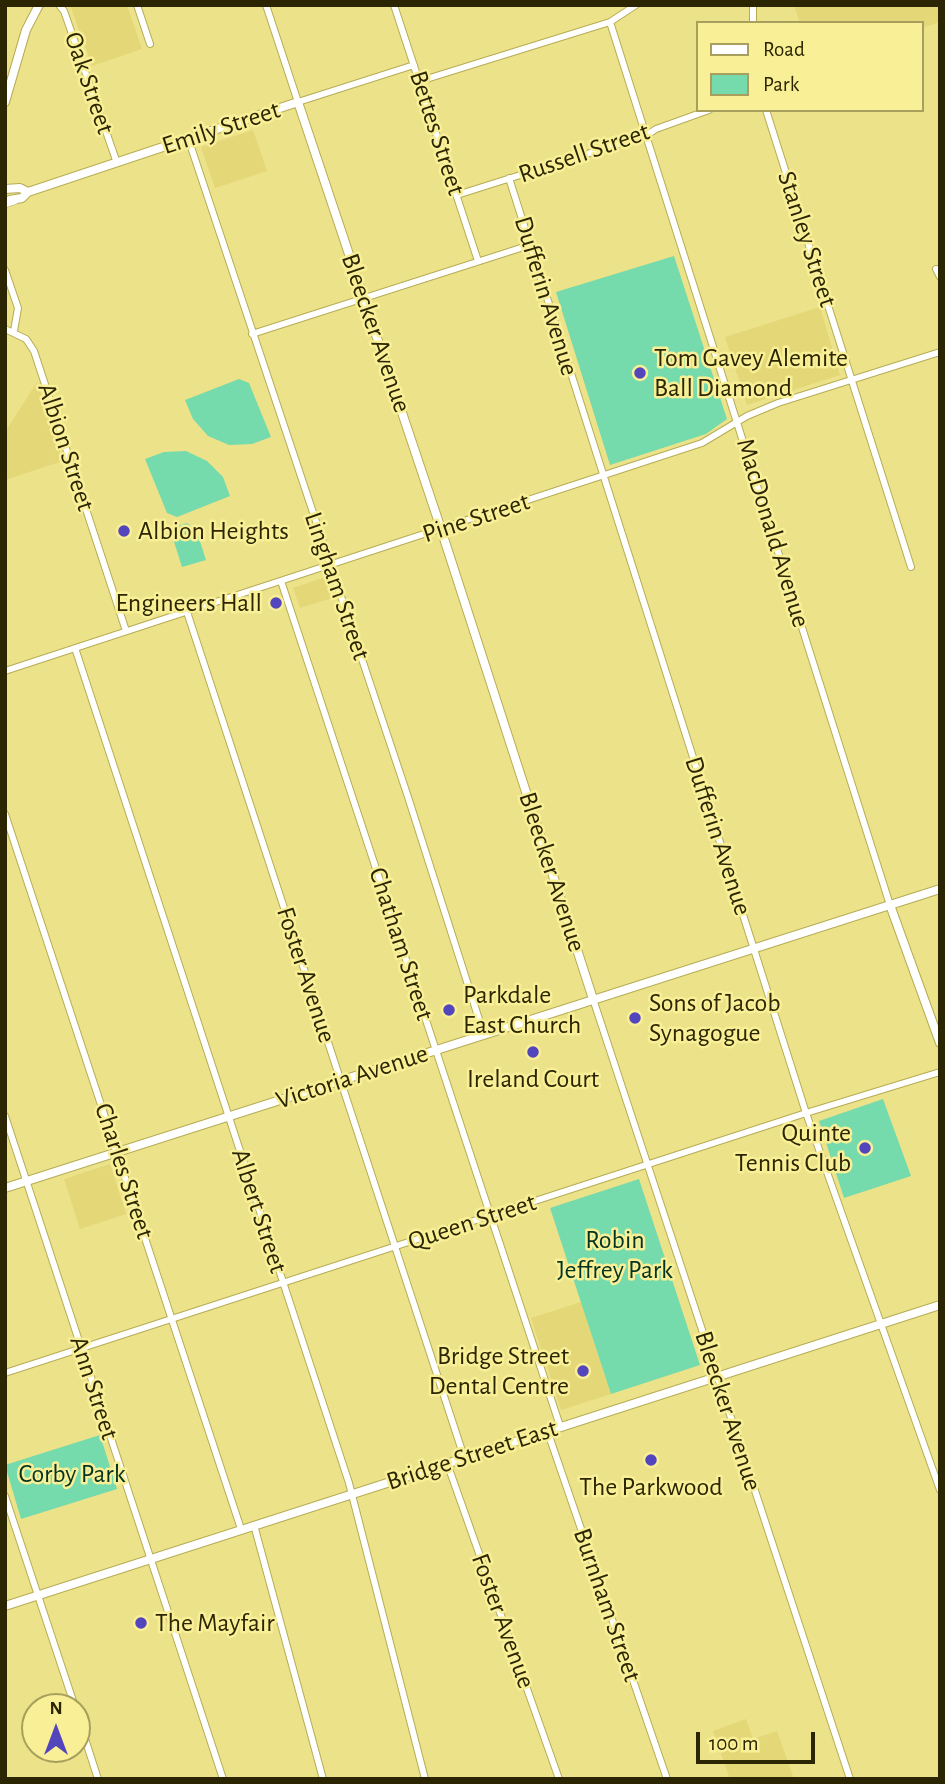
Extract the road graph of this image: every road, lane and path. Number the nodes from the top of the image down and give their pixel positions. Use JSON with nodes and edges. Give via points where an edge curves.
{"nodes":[{"id":1,"x":40,"y":5,"type":"edge"},
{"id":2,"x":59,"y":5,"type":"edge"},
{"id":3,"x":137,"y":5,"type":"edge"},
{"id":4,"x":266,"y":5,"type":"edge"},
{"id":5,"x":394,"y":5,"type":"edge"},
{"id":6,"x":636,"y":5,"type":"edge"},
{"id":7,"x":610,"y":22,"type":"junction"},
{"id":8,"x":150,"y":44,"type":"dead end"},
{"id":9,"x":414,"y":65,"type":"junction"},
{"id":10,"x":420,"y":82,"type":"junction"},
{"id":11,"x":5,"y":102,"type":"edge"},
{"id":12,"x":298,"y":102,"type":"junction"},
{"id":13,"x":703,"y":112,"type":"edge"},
{"id":14,"x":767,"y":112,"type":"edge"},
{"id":15,"x":647,"y":135,"type":"junction"},
{"id":16,"x":188,"y":138,"type":"junction"},
{"id":17,"x":117,"y":163,"type":"junction"},
{"id":18,"x":509,"y":178,"type":"junction"},
{"id":19,"x":5,"y":189,"type":"edge"},
{"id":20,"x":28,"y":192,"type":"junction"},
{"id":21,"x":457,"y":195,"type":"junction"},
{"id":22,"x":8,"y":201,"type":"edge"},
{"id":23,"x":530,"y":245,"type":"junction"},
{"id":24,"x":478,"y":261,"type":"junction"},
{"id":25,"x":936,"y":269,"type":"dead end"},
{"id":26,"x":5,"y":270,"type":"edge"},
{"id":27,"x":940,"y":277,"type":"edge"},
{"id":28,"x":365,"y":299,"type":"junction"},
{"id":29,"x":5,"y":329,"type":"edge"},
{"id":30,"x":14,"y":331,"type":"junction"},
{"id":31,"x":252,"y":334,"type":"junction"},
{"id":32,"x":940,"y":352,"type":"edge"},
{"id":33,"x":851,"y":380,"type":"junction"},
{"id":34,"x":738,"y":422,"type":"junction"},
{"id":35,"x":603,"y":477,"type":"junction"},
{"id":36,"x":442,"y":529,"type":"junction"},
{"id":37,"x":330,"y":565,"type":"junction"},
{"id":38,"x":911,"y":567,"type":"dead end"},
{"id":39,"x":281,"y":581,"type":"junction"},
{"id":40,"x":187,"y":612,"type":"junction"},
{"id":41,"x":126,"y":631,"type":"junction"},
{"id":42,"x":75,"y":648,"type":"junction"},
{"id":43,"x":5,"y":671,"type":"edge"},
{"id":44,"x":5,"y":814,"type":"edge"},
{"id":45,"x":8,"y":831,"type":"edge"},
{"id":46,"x":940,"y":889,"type":"edge"},
{"id":47,"x":890,"y":905,"type":"junction"},
{"id":48,"x":753,"y":948,"type":"junction"},
{"id":49,"x":593,"y":999,"type":"junction"},
{"id":50,"x":484,"y":1035,"type":"junction"},
{"id":51,"x":940,"y":1043,"type":"edge"},
{"id":52,"x":436,"y":1050,"type":"junction"},
{"id":53,"x":940,"y":1072,"type":"edge"},
{"id":54,"x":341,"y":1081,"type":"junction"},
{"id":55,"x":806,"y":1113,"type":"junction"},
{"id":56,"x":5,"y":1116,"type":"edge"},
{"id":57,"x":229,"y":1117,"type":"junction"},
{"id":58,"x":117,"y":1153,"type":"junction"},
{"id":59,"x":647,"y":1166,"type":"junction"},
{"id":60,"x":27,"y":1181,"type":"junction"},
{"id":61,"x":5,"y":1188,"type":"edge"},
{"id":62,"x":490,"y":1216,"type":"junction"},
{"id":63,"x":395,"y":1246,"type":"junction"},
{"id":64,"x":282,"y":1282,"type":"junction"},
{"id":65,"x":940,"y":1305,"type":"edge"},
{"id":66,"x":172,"y":1318,"type":"junction"},
{"id":67,"x":879,"y":1324,"type":"junction"},
{"id":68,"x":81,"y":1348,"type":"junction"},
{"id":69,"x":5,"y":1373,"type":"edge"},
{"id":70,"x":716,"y":1376,"type":"junction"},
{"id":71,"x":560,"y":1426,"type":"junction"},
{"id":72,"x":547,"y":1430,"type":"junction"},
{"id":73,"x":464,"y":1457,"type":"junction"},
{"id":74,"x":447,"y":1463,"type":"junction"},
{"id":75,"x":940,"y":1490,"type":"edge"},
{"id":76,"x":351,"y":1494,"type":"junction"},
{"id":77,"x":5,"y":1496,"type":"edge"},
{"id":78,"x":254,"y":1525,"type":"junction"},
{"id":79,"x":241,"y":1529,"type":"junction"},
{"id":80,"x":149,"y":1559,"type":"junction"},
{"id":81,"x":38,"y":1595,"type":"junction"},
{"id":82,"x":5,"y":1606,"type":"edge"},
{"id":83,"x":70,"y":1693,"type":"edge"},
{"id":84,"x":91,"y":1757,"type":"edge"},
{"id":85,"x":98,"y":1779,"type":"edge"},
{"id":86,"x":223,"y":1779,"type":"edge"},
{"id":87,"x":323,"y":1779,"type":"edge"},
{"id":88,"x":425,"y":1779,"type":"edge"},
{"id":89,"x":559,"y":1779,"type":"edge"},
{"id":90,"x":667,"y":1779,"type":"edge"},
{"id":91,"x":850,"y":1779,"type":"edge"}],
"edges":[{"from":1,"to":11,"type":"street","via":[[26,30]]},
{"from":2,"to":17,"type":"street","name":"Oak Street"},
{"from":3,"to":8,"type":"street"},
{"from":4,"to":12,"type":"street","name":"Bleecker Avenue"},
{"from":5,"to":9,"type":"street","name":"Bettes Street"},
{"from":6,"to":7,"type":"street"},
{"from":7,"to":10,"type":"street"},
{"from":7,"to":15,"type":"street","name":"MacDonald Avenue"},
{"from":9,"to":10,"type":"street","name":"Bettes Street"},
{"from":9,"to":12,"type":"street","name":"Emily Street"},
{"from":10,"to":21,"type":"street","name":"Bettes Street"},
{"from":12,"to":16,"type":"street","name":"Emily Street"},
{"from":12,"to":28,"type":"street","name":"Bleecker Avenue"},
{"from":13,"to":15,"type":"street","name":"Russell Street"},
{"from":14,"to":33,"type":"street","name":"Stanley Street"},
{"from":15,"to":18,"type":"street","name":"Russell Street"},
{"from":15,"to":34,"type":"street","name":"MacDonald Avenue"},
{"from":16,"to":17,"type":"street","name":"Emily Street"},
{"from":16,"to":31,"type":"street","name":"Lingham Street"},
{"from":17,"to":20,"type":"street","name":"Emily Street"},
{"from":18,"to":21,"type":"street","name":"Russell Street"},
{"from":18,"to":23,"type":"street","name":"Dufferin Avenue"},
{"from":19,"to":20,"type":"street","name":"Emily Street"},
{"from":20,"to":22,"type":"street","name":"Emily Street"},
{"from":21,"to":24,"type":"street","name":"Bettes Street"},
{"from":23,"to":24,"type":"street"},
{"from":23,"to":35,"type":"street","name":"Dufferin Avenue"},
{"from":24,"to":28,"type":"street"},
{"from":25,"to":27,"type":"street"},
{"from":26,"to":30,"type":"street","via":[[18,308]]},
{"from":28,"to":31,"type":"street"},
{"from":28,"to":36,"type":"street","name":"Bleecker Avenue"},
{"from":29,"to":30,"type":"street"},
{"from":30,"to":41,"type":"street","name":"Albion Street","via":[[34,351]]},
{"from":31,"to":37,"type":"street","name":"Lingham Street"},
{"from":32,"to":33,"type":"street","name":"Pine Street"},
{"from":33,"to":34,"type":"street","name":"Pine Street","via":[[778,403]]},
{"from":33,"to":38,"type":"street","name":"Stanley Street"},
{"from":34,"to":35,"type":"street","name":"Pine Street","via":[[702,443]]},
{"from":34,"to":47,"type":"street","name":"MacDonald Avenue"},
{"from":35,"to":36,"type":"street","name":"Pine Street"},
{"from":35,"to":48,"type":"street","name":"Dufferin Avenue"},
{"from":36,"to":37,"type":"street","name":"Pine Street"},
{"from":36,"to":49,"type":"street","name":"Bleecker Avenue"},
{"from":37,"to":39,"type":"street","name":"Pine Street"},
{"from":37,"to":50,"type":"street","name":"Lingham Street"},
{"from":39,"to":40,"type":"street","name":"Pine Street"},
{"from":39,"to":52,"type":"street","name":"Chatham Street"},
{"from":40,"to":41,"type":"street","name":"Pine Street"},
{"from":40,"to":54,"type":"street","name":"Foster Avenue"},
{"from":41,"to":42,"type":"street","name":"Pine Street"},
{"from":42,"to":43,"type":"street","name":"Pine Street"},
{"from":42,"to":57,"type":"street","name":"Albert Street"},
{"from":44,"to":45,"type":"street","name":"Charles Street"},
{"from":45,"to":58,"type":"street","name":"Charles Street"},
{"from":46,"to":47,"type":"street","name":"Victoria Avenue"},
{"from":47,"to":48,"type":"street","name":"Victoria Avenue"},
{"from":47,"to":51,"type":"street","name":"MacDonald Avenue"},
{"from":48,"to":49,"type":"street","name":"Victoria Avenue"},
{"from":48,"to":55,"type":"street","name":"Dufferin Avenue"},
{"from":49,"to":50,"type":"street","name":"Victoria Avenue"},
{"from":49,"to":59,"type":"street","name":"Bleecker Avenue"},
{"from":50,"to":52,"type":"street","name":"Victoria Avenue"},
{"from":52,"to":54,"type":"street","name":"Victoria Avenue"},
{"from":52,"to":62,"type":"street","name":"Chatham Street"},
{"from":53,"to":55,"type":"street","name":"Queen Street"},
{"from":54,"to":57,"type":"street","name":"Victoria Avenue"},
{"from":54,"to":63,"type":"street","name":"Foster Avenue"},
{"from":55,"to":59,"type":"street","name":"Queen Street"},
{"from":55,"to":67,"type":"street","name":"Dufferin Avenue"},
{"from":56,"to":60,"type":"street","name":"Ann Street"},
{"from":57,"to":58,"type":"street","name":"Victoria Avenue"},
{"from":57,"to":64,"type":"street","name":"Albert Street"},
{"from":58,"to":60,"type":"street","name":"Victoria Avenue"},
{"from":58,"to":66,"type":"street","name":"Charles Street"},
{"from":59,"to":62,"type":"street","name":"Queen Street"},
{"from":59,"to":70,"type":"street","name":"Bleecker Avenue"},
{"from":60,"to":61,"type":"street","name":"Victoria Avenue"},
{"from":60,"to":68,"type":"street","name":"Ann Street"},
{"from":62,"to":63,"type":"street","name":"Queen Street"},
{"from":62,"to":71,"type":"street","name":"Chatham Street"},
{"from":63,"to":64,"type":"street","name":"Queen Street"},
{"from":63,"to":73,"type":"street","name":"Foster Avenue"},
{"from":64,"to":66,"type":"street","name":"Queen Street"},
{"from":64,"to":76,"type":"street","name":"Albert Street"},
{"from":65,"to":67,"type":"street","name":"Bridge Street East"},
{"from":66,"to":68,"type":"street","name":"Queen Street"},
{"from":66,"to":79,"type":"street","name":"Charles Street"},
{"from":67,"to":70,"type":"street","name":"Bridge Street East"},
{"from":67,"to":75,"type":"street","name":"Dufferin Avenue"},
{"from":68,"to":69,"type":"street","name":"Queen Street"},
{"from":68,"to":80,"type":"street","name":"Ann Street"},
{"from":70,"to":71,"type":"street","name":"Bridge Street East"},
{"from":70,"to":91,"type":"street","name":"Bleecker Avenue"},
{"from":71,"to":72,"type":"street","name":"Bridge Street East"},
{"from":72,"to":73,"type":"street","name":"Bridge Street East"},
{"from":72,"to":90,"type":"street","name":"Burnham Street"},
{"from":73,"to":74,"type":"street","name":"Bridge Street East"},
{"from":74,"to":76,"type":"street","name":"Bridge Street East"},
{"from":74,"to":89,"type":"street","name":"Foster Avenue"},
{"from":76,"to":78,"type":"street","name":"Bridge Street East"},
{"from":76,"to":88,"type":"street","name":"Albert Street"},
{"from":77,"to":81,"type":"street"},
{"from":78,"to":79,"type":"street","name":"Bridge Street East"},
{"from":78,"to":87,"type":"street"},
{"from":79,"to":80,"type":"street","name":"Bridge Street East"},
{"from":80,"to":81,"type":"street","name":"Bridge Street East"},
{"from":80,"to":86,"type":"street","name":"Ann Street"},
{"from":81,"to":82,"type":"street","name":"Bridge Street East"},
{"from":81,"to":83,"type":"street"},
{"from":84,"to":85,"type":"street"}]}
